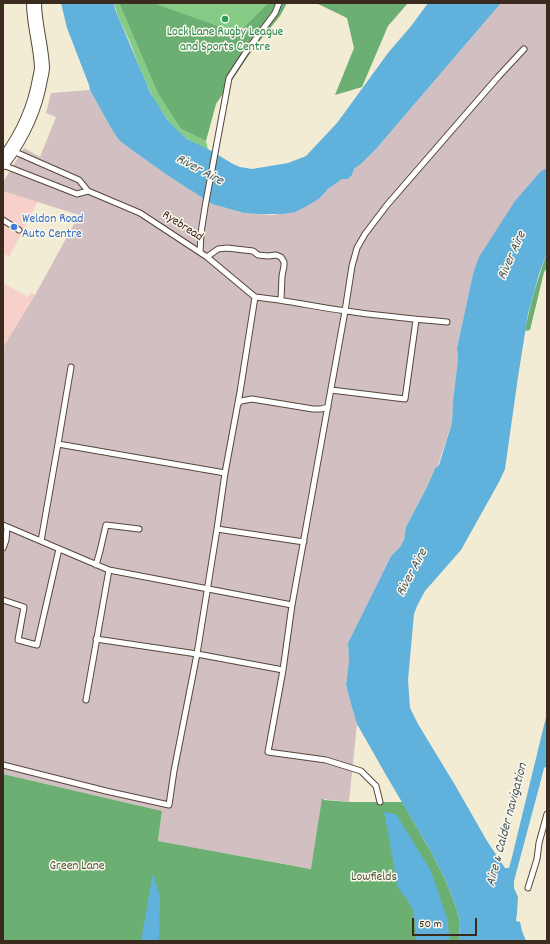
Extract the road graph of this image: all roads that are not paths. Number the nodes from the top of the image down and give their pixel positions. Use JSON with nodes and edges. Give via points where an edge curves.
{"nodes":[{"id":1,"x":34,"y":3,"type":"edge"},
{"id":2,"x":278,"y":3,"type":"edge"},
{"id":3,"x":524,"y":49,"type":"dead end"},
{"id":4,"x":12,"y":150,"type":"junction"},
{"id":5,"x":3,"y":162,"type":"edge"},
{"id":6,"x":3,"y":166,"type":"edge"},
{"id":7,"x":88,"y":191,"type":"junction"},
{"id":8,"x":3,"y":220,"type":"edge"},
{"id":9,"x":19,"y":230,"type":"dead end"},
{"id":10,"x":200,"y":252,"type":"junction"},
{"id":11,"x":207,"y":257,"type":"junction"},
{"id":12,"x":255,"y":297,"type":"junction"},
{"id":13,"x":281,"y":300,"type":"junction"},
{"id":14,"x":345,"y":311,"type":"junction"},
{"id":15,"x":416,"y":320,"type":"junction"},
{"id":16,"x":447,"y":322,"type":"dead end"},
{"id":17,"x":71,"y":367,"type":"dead end"},
{"id":18,"x":331,"y":390,"type":"junction"},
{"id":19,"x":238,"y":404,"type":"junction"},
{"id":20,"x":328,"y":407,"type":"junction"},
{"id":21,"x":58,"y":444,"type":"junction"},
{"id":22,"x":225,"y":473,"type":"junction"},
{"id":23,"x":5,"y":526,"type":"edge"},
{"id":24,"x":139,"y":529,"type":"dead end"},
{"id":25,"x":216,"y":529,"type":"junction"},
{"id":26,"x":41,"y":541,"type":"junction"},
{"id":27,"x":304,"y":542,"type":"junction"},
{"id":28,"x":3,"y":548,"type":"edge"},
{"id":29,"x":59,"y":549,"type":"junction"},
{"id":30,"x":96,"y":565,"type":"junction"},
{"id":31,"x":109,"y":570,"type":"junction"},
{"id":32,"x":207,"y":589,"type":"junction"},
{"id":33,"x":3,"y":600,"type":"edge"},
{"id":34,"x":292,"y":605,"type":"junction"},
{"id":35,"x":96,"y":639,"type":"junction"},
{"id":36,"x":197,"y":654,"type":"junction"},
{"id":37,"x":283,"y":670,"type":"junction"},
{"id":38,"x":86,"y":700,"type":"dead end"},
{"id":39,"x":3,"y":765,"type":"edge"},
{"id":40,"x":380,"y":802,"type":"dead end"},
{"id":41,"x":547,"y":814,"type":"edge"},
{"id":42,"x":528,"y":888,"type":"dead end"}],
"edges":[{"from":1,"to":4,"type":"street","via":[[42,68],[30,115]]},
{"from":2,"to":10,"type":"lane","via":[[275,13],[229,78],[205,207]]},
{"from":3,"to":14,"type":"lane","via":[[387,205],[365,234],[357,248],[352,266]]},
{"from":4,"to":5,"type":"street"},
{"from":4,"to":7,"type":"lane","name":"Ryebread","via":[[79,180]]},
{"from":6,"to":7,"type":"lane","name":"Ryebread","via":[[77,194]]},
{"from":7,"to":10,"type":"lane","name":"Ryebread","via":[[140,213]]},
{"from":8,"to":9,"type":"lane"},
{"from":10,"to":11,"type":"lane","name":"Ryebread"},
{"from":11,"to":12,"type":"lane","name":"Ryebread"},
{"from":11,"to":13,"type":"lane","via":[[218,249],[227,248],[281,257],[284,266]]},
{"from":12,"to":13,"type":"lane"},
{"from":12,"to":19,"type":"lane"},
{"from":13,"to":14,"type":"lane"},
{"from":14,"to":15,"type":"lane"},
{"from":14,"to":18,"type":"lane"},
{"from":15,"to":16,"type":"lane"},
{"from":15,"to":18,"type":"lane","via":[[406,400]]},
{"from":17,"to":21,"type":"lane"},
{"from":18,"to":20,"type":"lane"},
{"from":19,"to":20,"type":"lane","via":[[252,399],[313,409]]},
{"from":19,"to":22,"type":"lane"},
{"from":20,"to":27,"type":"lane"},
{"from":21,"to":22,"type":"lane"},
{"from":21,"to":26,"type":"lane"},
{"from":22,"to":25,"type":"lane"},
{"from":23,"to":26,"type":"lane"},
{"from":23,"to":28,"type":"lane","via":[[6,540]]},
{"from":24,"to":30,"type":"lane","via":[[106,525]]},
{"from":25,"to":27,"type":"lane"},
{"from":25,"to":32,"type":"lane"},
{"from":26,"to":29,"type":"lane"},
{"from":27,"to":34,"type":"lane"},
{"from":29,"to":30,"type":"lane"},
{"from":29,"to":33,"type":"lane","via":[[37,645],[18,640],[24,607]]},
{"from":30,"to":31,"type":"lane"},
{"from":31,"to":32,"type":"lane"},
{"from":31,"to":35,"type":"lane"},
{"from":32,"to":34,"type":"lane"},
{"from":32,"to":36,"type":"lane"},
{"from":34,"to":37,"type":"lane"},
{"from":35,"to":36,"type":"lane"},
{"from":35,"to":38,"type":"lane"},
{"from":36,"to":37,"type":"lane"},
{"from":36,"to":39,"type":"lane","via":[[169,805]]},
{"from":37,"to":40,"type":"lane","via":[[268,752],[326,760],[361,771],[376,786]]},
{"from":41,"to":42,"type":"lane"}]}
